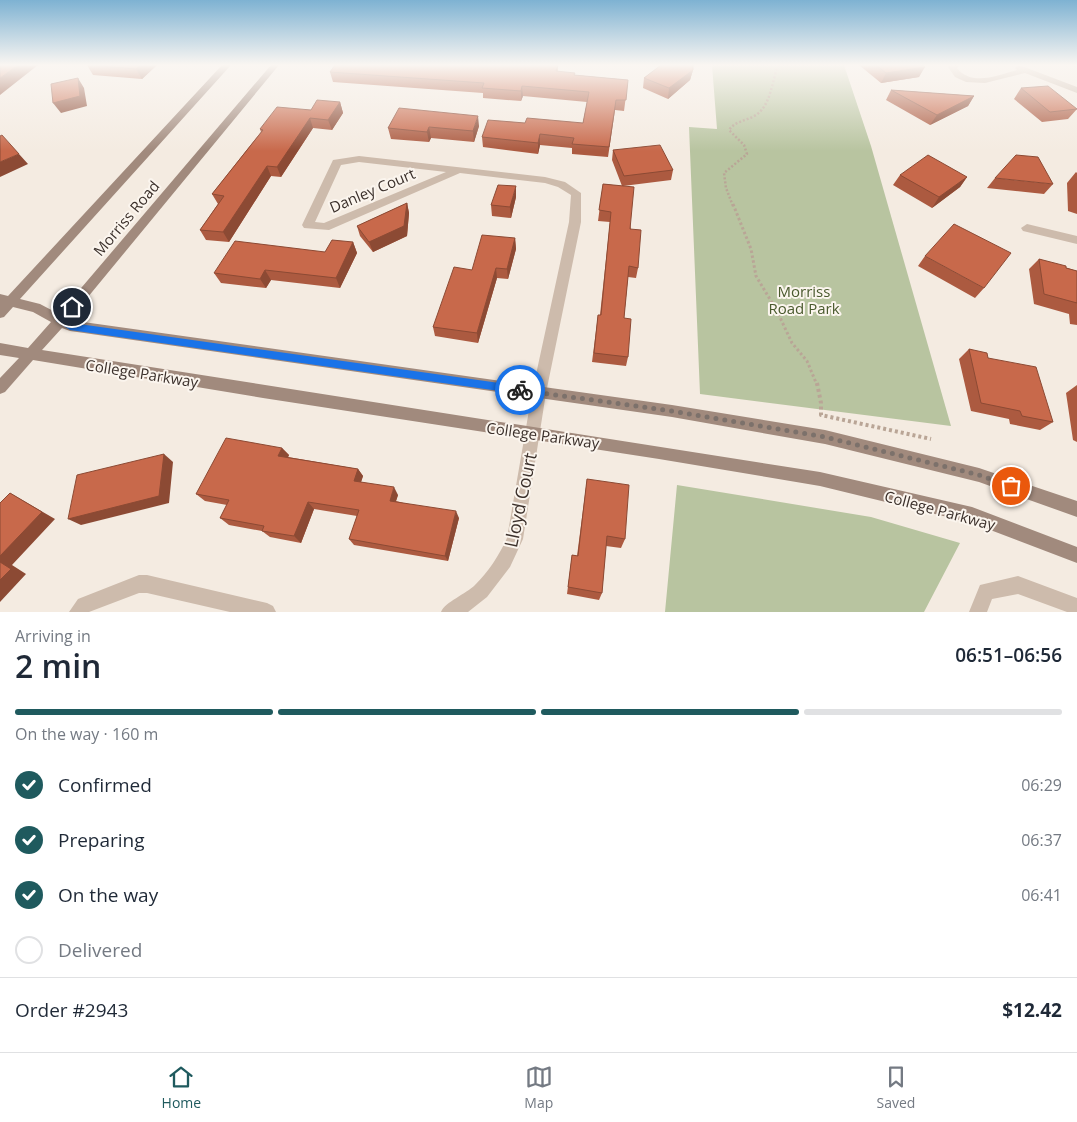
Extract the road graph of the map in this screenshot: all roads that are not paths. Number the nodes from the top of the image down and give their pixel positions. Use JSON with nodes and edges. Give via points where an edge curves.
{"nodes":[{"id":1,"x":200,"y":94,"type":"edge"},
{"id":2,"x":251,"y":94,"type":"edge"},
{"id":3,"x":459,"y":170,"type":"junction"},
{"id":4,"x":1027,"y":228,"type":"dead end"},
{"id":5,"x":1077,"y":240,"type":"edge"},
{"id":6,"x":5,"y":300,"type":"edge"},
{"id":7,"x":0,"y":313,"type":"edge"},
{"id":8,"x":61,"y":321,"type":"junction"},
{"id":9,"x":0,"y":349,"type":"edge"},
{"id":10,"x":28,"y":355,"type":"junction"},
{"id":11,"x":0,"y":388,"type":"edge"},
{"id":12,"x":539,"y":393,"type":"junction"},
{"id":13,"x":534,"y":434,"type":"junction"},
{"id":14,"x":1077,"y":509,"type":"edge"},
{"id":15,"x":1077,"y":555,"type":"edge"},
{"id":16,"x":1077,"y":607,"type":"edge"},
{"id":17,"x":78,"y":612,"type":"edge"},
{"id":18,"x":267,"y":612,"type":"edge"},
{"id":19,"x":450,"y":612,"type":"edge"},
{"id":20,"x":978,"y":612,"type":"edge"}],
"edges":[{"from":1,"to":6,"type":"main road","name":"Morriss Road"},
{"from":2,"to":8,"type":"main road","name":"Morriss Road"},
{"from":3,"to":3,"type":"street","name":"Danley Court","via":[[359,159],[337,162],[308,225],[325,227]]},
{"from":3,"to":12,"type":"street","name":"Danley Court","via":[[545,180],[576,193],[575,222]]},
{"from":4,"to":5,"type":"street"},
{"from":6,"to":7,"type":"main road","name":"Morriss Road"},
{"from":6,"to":8,"type":"main road","via":[[36,308]]},
{"from":8,"to":10,"type":"main road","name":"Morriss Road"},
{"from":8,"to":12,"type":"main road","via":[[70,326]]},
{"from":9,"to":10,"type":"main road","name":"College Parkway"},
{"from":10,"to":11,"type":"main road","name":"Morriss Road"},
{"from":10,"to":13,"type":"main road","name":"College Parkway"},
{"from":12,"to":13,"type":"street","name":"Lloyd Court"},
{"from":12,"to":14,"type":"main road","via":[[825,437],[979,475]]},
{"from":13,"to":15,"type":"main road","name":"College Parkway","via":[[820,479],[972,515]]},
{"from":13,"to":19,"type":"street","name":"Lloyd Court","via":[[510,553],[481,592]]},
{"from":16,"to":20,"type":"street","via":[[1018,585],[986,591]]},
{"from":17,"to":18,"type":"street","via":[[84,605],[139,584],[147,584]]}]}
